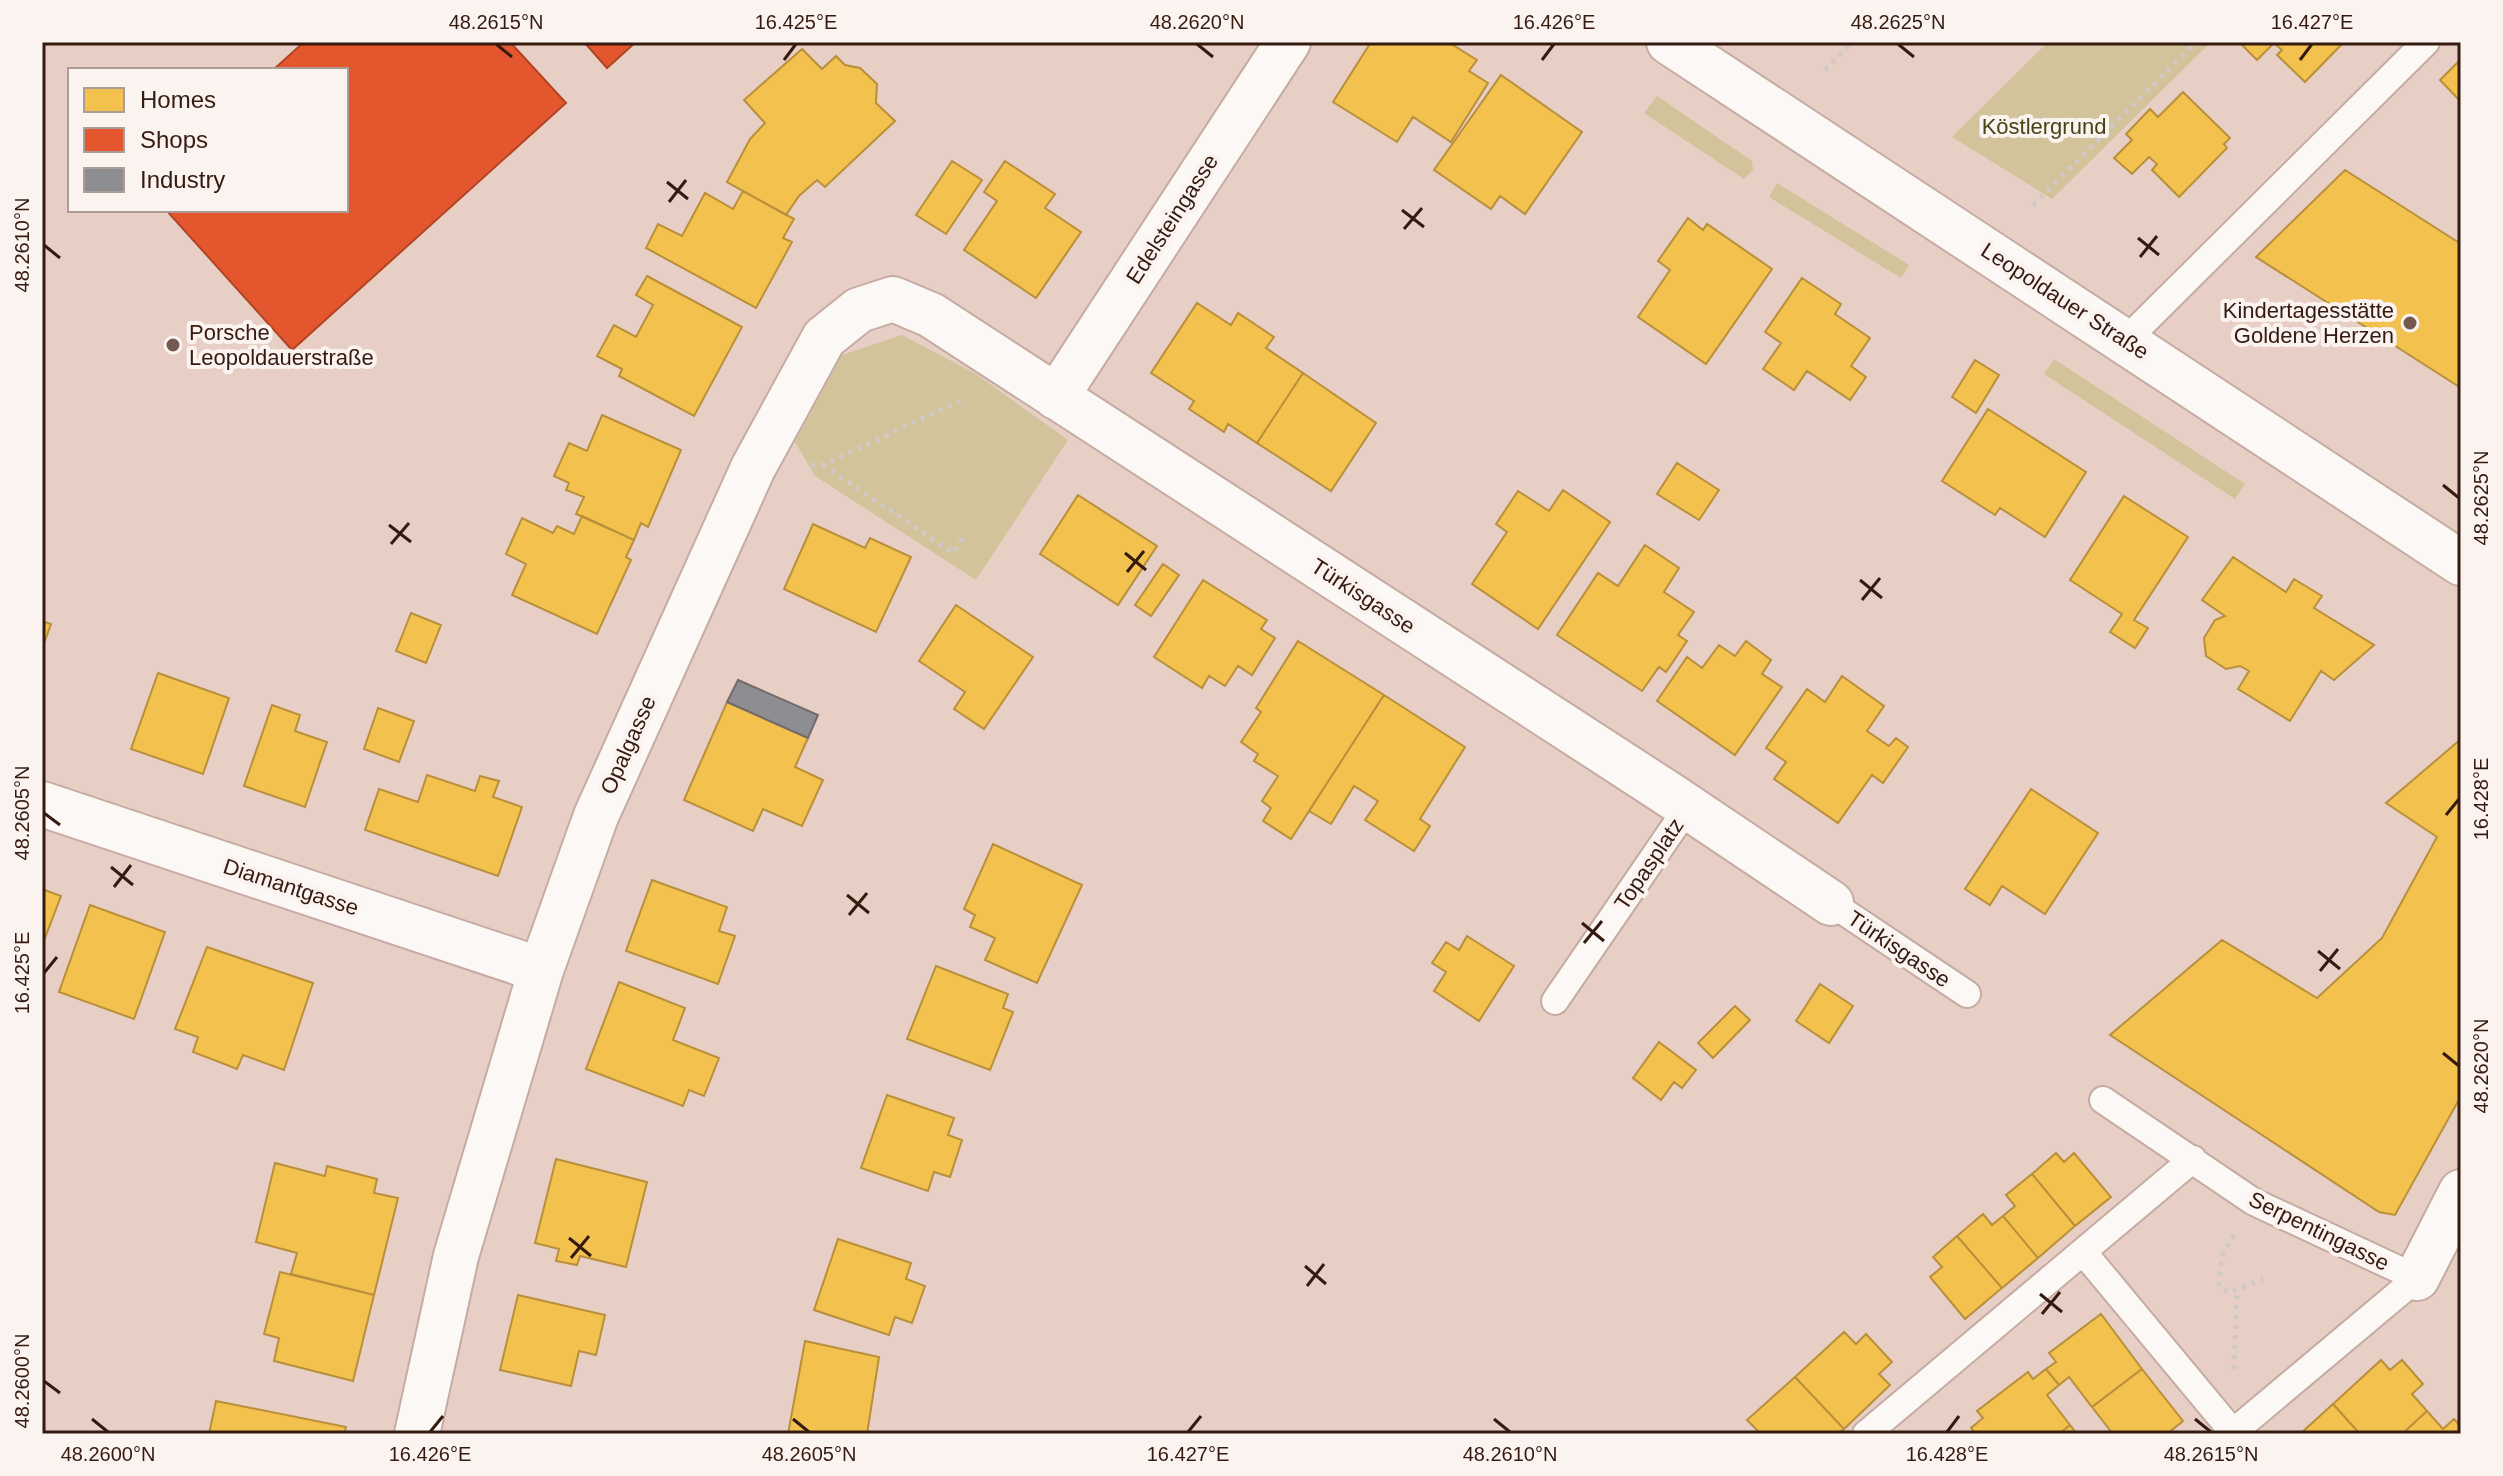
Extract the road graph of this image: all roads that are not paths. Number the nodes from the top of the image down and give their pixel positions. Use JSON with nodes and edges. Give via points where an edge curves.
{"nodes":[{"id":1,"x":1288,"y":42,"type":"edge"},
{"id":2,"x":1669,"y":42,"type":"edge"},
{"id":3,"x":2426,"y":42,"type":"edge"},
{"id":4,"x":2126,"y":340,"type":"junction"},
{"id":5,"x":1056,"y":397,"type":"junction"},
{"id":6,"x":2461,"y":563,"type":"edge"},
{"id":7,"x":1679,"y":801,"type":"junction"},
{"id":8,"x":42,"y":804,"type":"edge"},
{"id":9,"x":1831,"y":903,"type":"joint"},
{"id":10,"x":541,"y":970,"type":"junction"},
{"id":11,"x":1967,"y":994,"type":"dead end"},
{"id":12,"x":1555,"y":1001,"type":"dead end"},
{"id":13,"x":2103,"y":1100,"type":"dead end"},
{"id":14,"x":2193,"y":1159,"type":"junction"},
{"id":15,"x":2461,"y":1192,"type":"edge"},
{"id":16,"x":2084,"y":1253,"type":"junction"},
{"id":17,"x":2417,"y":1278,"type":"junction"},
{"id":18,"x":2231,"y":1433,"type":"edge"},
{"id":19,"x":417,"y":1434,"type":"edge"},
{"id":20,"x":1866,"y":1434,"type":"edge"}],
"edges":[{"from":1,"to":5,"type":"street","name":"Edelsteingasse"},
{"from":2,"to":4,"type":"street","name":"Leopoldauer Straße"},
{"from":3,"to":4,"type":"lane"},
{"from":4,"to":6,"type":"street","name":"Leopoldauer Straße"},
{"from":5,"to":7,"type":"street","name":"Türkisgasse"},
{"from":5,"to":10,"type":"street","name":"Opalgasse","via":[[931,315],[893,299],[859,310],[824,338],[753,468],[596,816]]},
{"from":7,"to":9,"type":"street","name":"Topasplatz"},
{"from":7,"to":12,"type":"lane","name":"Topasplatz"},
{"from":8,"to":10,"type":"street","name":"Diamantgasse"},
{"from":9,"to":11,"type":"lane","name":"Türkisgasse"},
{"from":10,"to":19,"type":"street","name":"Opalgasse","via":[[456,1256]]},
{"from":13,"to":14,"type":"lane","name":"Serpentingasse"},
{"from":14,"to":16,"type":"lane"},
{"from":14,"to":17,"type":"lane","name":"Serpentingasse","via":[[2254,1202]]},
{"from":15,"to":17,"type":"street","name":"Serpentingasse"},
{"from":16,"to":18,"type":"lane"},
{"from":16,"to":20,"type":"lane"},
{"from":17,"to":18,"type":"lane"}]}
